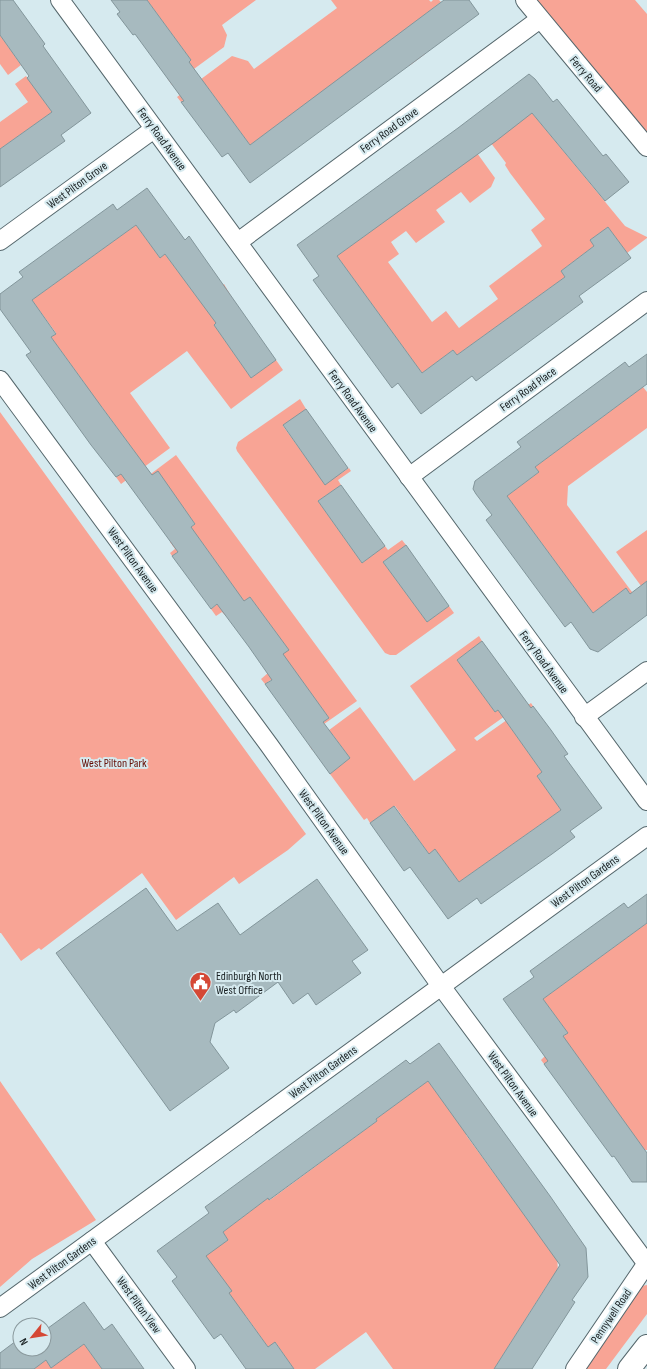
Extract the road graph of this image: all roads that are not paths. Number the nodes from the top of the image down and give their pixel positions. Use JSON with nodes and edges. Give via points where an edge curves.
{"nodes":[{"id":1,"x":60,"y":0,"type":"edge"},
{"id":2,"x":525,"y":0,"type":"edge"},
{"id":3,"x":540,"y":19,"type":"junction"},
{"id":4,"x":154,"y":129,"type":"junction"},
{"id":5,"x":647,"y":147,"type":"edge"},
{"id":6,"x":0,"y":241,"type":"edge"},
{"id":7,"x":238,"y":242,"type":"junction"},
{"id":8,"x":647,"y":301,"type":"edge"},
{"id":9,"x":0,"y":380,"type":"edge"},
{"id":10,"x":408,"y":477,"type":"junction"},
{"id":11,"x":647,"y":671,"type":"edge"},
{"id":12,"x":584,"y":717,"type":"junction"},
{"id":13,"x":647,"y":801,"type":"edge"},
{"id":14,"x":647,"y":836,"type":"edge"},
{"id":15,"x":441,"y":986,"type":"junction"},
{"id":16,"x":92,"y":1241,"type":"junction"},
{"id":17,"x":647,"y":1263,"type":"edge"},
{"id":18,"x":0,"y":1308,"type":"edge"},
{"id":19,"x":647,"y":1346,"type":"edge"},
{"id":20,"x":186,"y":1369,"type":"edge"},
{"id":21,"x":575,"y":1369,"type":"edge"},
{"id":22,"x":630,"y":1369,"type":"edge"}],
"edges":[{"from":1,"to":4,"type":"street","name":"Ferry Road Avenue"},
{"from":2,"to":3,"type":"street","name":"Ferry Road"},
{"from":3,"to":5,"type":"street","name":"Ferry Road"},
{"from":3,"to":7,"type":"street","name":"Ferry Road Grove"},
{"from":4,"to":6,"type":"street","name":"West Pilton Grove"},
{"from":4,"to":7,"type":"street","name":"Ferry Road Avenue"},
{"from":7,"to":10,"type":"street","name":"Ferry Road Avenue"},
{"from":8,"to":10,"type":"street","name":"Ferry Road Place"},
{"from":9,"to":15,"type":"street","name":"West Pilton Avenue","via":[[269,745]]},
{"from":10,"to":12,"type":"street","name":"Ferry Road Avenue"},
{"from":11,"to":12,"type":"street"},
{"from":12,"to":13,"type":"street","name":"Ferry Road Avenue"},
{"from":14,"to":15,"type":"street","name":"West Pilton Gardens"},
{"from":15,"to":16,"type":"street","name":"West Pilton Gardens"},
{"from":15,"to":17,"type":"street","name":"West Pilton Avenue"},
{"from":16,"to":18,"type":"street","name":"West Pilton Gardens"},
{"from":16,"to":20,"type":"street","name":"West Pilton View"},
{"from":17,"to":21,"type":"street","name":"Pennywell Road"},
{"from":19,"to":22,"type":"street"}]}
